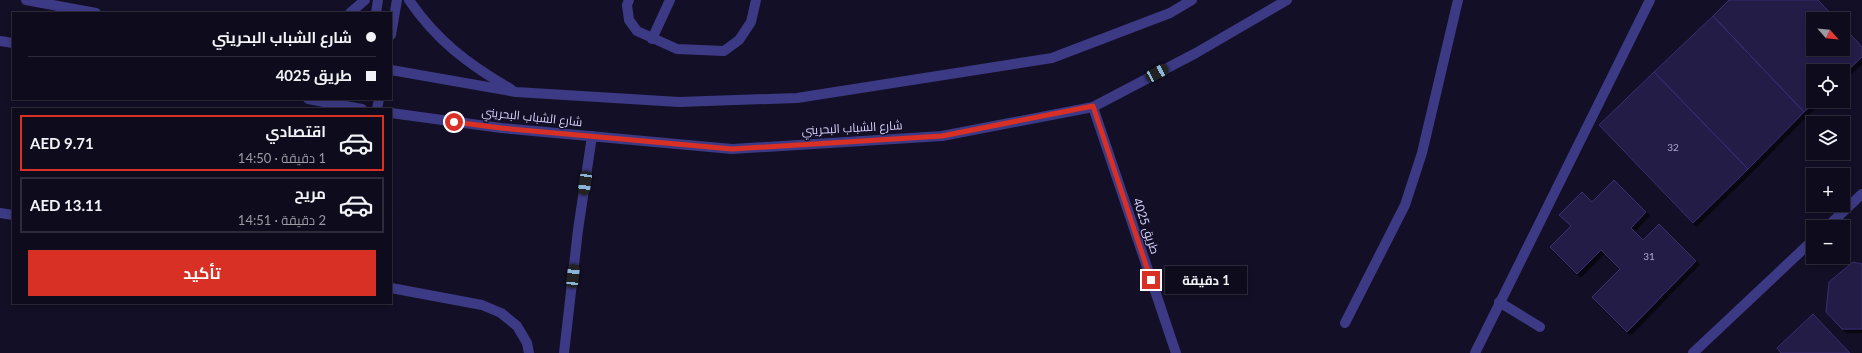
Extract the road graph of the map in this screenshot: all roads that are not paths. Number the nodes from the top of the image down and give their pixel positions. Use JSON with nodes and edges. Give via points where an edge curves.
{"nodes":[{"id":1,"x":26,"y":0,"type":"edge"},
{"id":2,"x":366,"y":0,"type":"edge"},
{"id":3,"x":378,"y":0,"type":"edge"},
{"id":4,"x":397,"y":0,"type":"edge"},
{"id":5,"x":409,"y":0,"type":"edge"},
{"id":6,"x":629,"y":0,"type":"edge"},
{"id":7,"x":670,"y":0,"type":"edge"},
{"id":8,"x":756,"y":0,"type":"edge"},
{"id":9,"x":1192,"y":0,"type":"edge"},
{"id":10,"x":1287,"y":0,"type":"edge"},
{"id":11,"x":1458,"y":0,"type":"edge"},
{"id":12,"x":1650,"y":0,"type":"edge"},
{"id":13,"x":91,"y":12,"type":"edge"},
{"id":14,"x":351,"y":12,"type":"edge"},
{"id":15,"x":376,"y":12,"type":"edge"},
{"id":16,"x":392,"y":29,"type":"edge"},
{"id":17,"x":652,"y":39,"type":"junction"},
{"id":18,"x":0,"y":41,"type":"edge"},
{"id":19,"x":12,"y":43,"type":"edge"},
{"id":20,"x":392,"y":70,"type":"edge"},
{"id":21,"x":516,"y":92,"type":"junction"},
{"id":22,"x":316,"y":100,"type":"edge"},
{"id":23,"x":357,"y":105,"type":"edge"},
{"id":24,"x":1093,"y":106,"type":"junction"},
{"id":25,"x":392,"y":113,"type":"edge"},
{"id":26,"x":592,"y":136,"type":"junction"},
{"id":27,"x":1862,"y":194,"type":"edge"},
{"id":28,"x":0,"y":213,"type":"edge"},
{"id":29,"x":12,"y":215,"type":"edge"},
{"id":30,"x":1834,"y":220,"type":"edge"},
{"id":31,"x":1806,"y":247,"type":"edge"},
{"id":32,"x":392,"y":288,"type":"edge"},
{"id":33,"x":1499,"y":302,"type":"junction"},
{"id":34,"x":1345,"y":323,"type":"dead end"},
{"id":35,"x":1540,"y":327,"type":"dead end"},
{"id":36,"x":529,"y":353,"type":"edge"},
{"id":37,"x":564,"y":353,"type":"edge"},
{"id":38,"x":1176,"y":353,"type":"edge"},
{"id":39,"x":1474,"y":353,"type":"edge"},
{"id":40,"x":1693,"y":353,"type":"edge"}],
"edges":[{"from":1,"to":13,"type":"street"},
{"from":2,"to":14,"type":"street"},
{"from":3,"to":15,"type":"street"},
{"from":4,"to":16,"type":"street"},
{"from":5,"to":21,"type":"street","via":[[443,41],[471,65]]},
{"from":6,"to":17,"type":"street","via":[[629,20],[637,32]]},
{"from":7,"to":17,"type":"street"},
{"from":8,"to":17,"type":"street","via":[[751,22],[739,40],[724,50],[676,49]]},
{"from":9,"to":21,"type":"street","name":"شارع الشباب البحريني","via":[[1170,13],[1052,58],[797,98],[679,102]]},
{"from":10,"to":24,"type":"street","name":"شارع الشباب البحريني","via":[[1196,53]]},
{"from":11,"to":34,"type":"street","via":[[1422,153],[1405,205]]},
{"from":12,"to":33,"type":"street"},
{"from":18,"to":19,"type":"street"},
{"from":20,"to":21,"type":"street","name":"شارع الشباب البحريني"},
{"from":22,"to":23,"type":"street"},
{"from":24,"to":26,"type":"street","name":"شارع الشباب البحريني","via":[[942,136],[732,149]]},
{"from":24,"to":38,"type":"street","name":"طريق 4025"},
{"from":25,"to":26,"type":"street","name":"شارع الشباب البحريني","via":[[501,128]]},
{"from":26,"to":37,"type":"street"},
{"from":27,"to":30,"type":"street"},
{"from":28,"to":29,"type":"street"},
{"from":31,"to":40,"type":"street"},
{"from":32,"to":36,"type":"street","via":[[482,305],[501,313],[516,326],[527,343]]},
{"from":33,"to":35,"type":"street"},
{"from":33,"to":39,"type":"street"}]}
